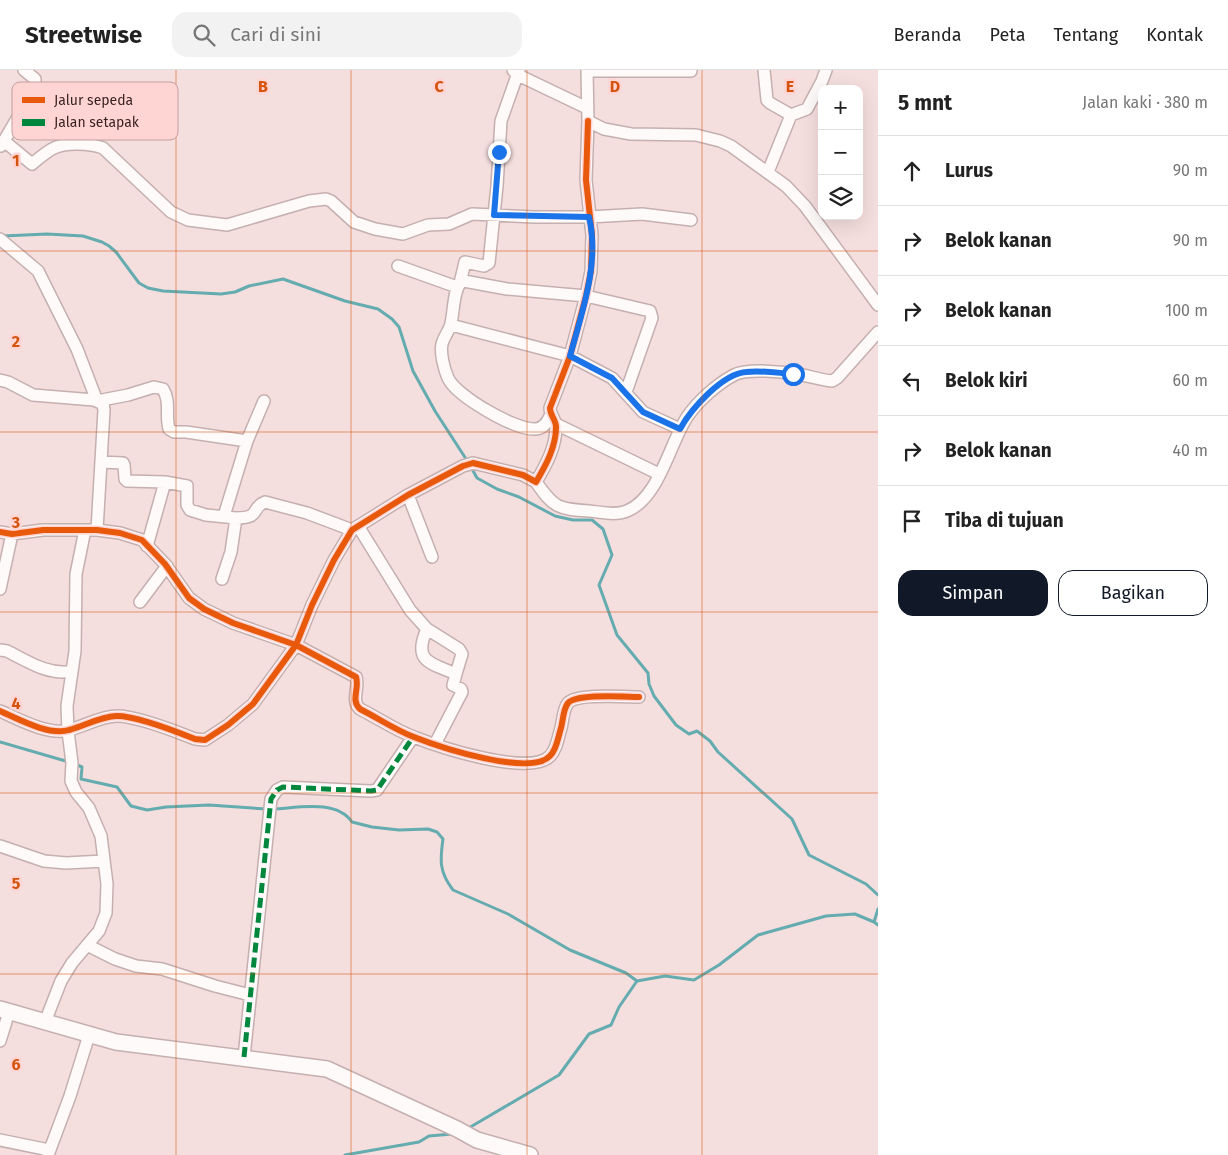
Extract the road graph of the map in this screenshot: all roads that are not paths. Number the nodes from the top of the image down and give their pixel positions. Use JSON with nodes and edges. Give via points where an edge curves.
{"nodes":[{"id":1,"x":24,"y":70,"type":"edge"},
{"id":2,"x":764,"y":70,"type":"edge"},
{"id":3,"x":826,"y":70,"type":"edge"},
{"id":4,"x":587,"y":71,"type":"edge"},
{"id":5,"x":690,"y":71,"type":"edge"},
{"id":6,"x":517,"y":72,"type":"edge"},
{"id":7,"x":35,"y":82,"type":"edge"},
{"id":8,"x":587,"y":108,"type":"junction"},
{"id":9,"x":791,"y":115,"type":"junction"},
{"id":10,"x":588,"y":121,"type":"junction"},
{"id":11,"x":12,"y":127,"type":"edge"},
{"id":12,"x":2,"y":144,"type":"edge"},
{"id":13,"x":768,"y":172,"type":"junction"},
{"id":14,"x":494,"y":215,"type":"junction"},
{"id":15,"x":589,"y":217,"type":"junction"},
{"id":16,"x":691,"y":220,"type":"dead end"},
{"id":17,"x":1,"y":241,"type":"edge"},
{"id":18,"x":398,"y":266,"type":"dead end"},
{"id":19,"x":459,"y":285,"type":"junction"},
{"id":20,"x":586,"y":296,"type":"junction"},
{"id":21,"x":878,"y":305,"type":"edge"},
{"id":22,"x":451,"y":325,"type":"junction"},
{"id":23,"x":878,"y":332,"type":"edge"},
{"id":24,"x":570,"y":356,"type":"junction"},
{"id":25,"x":0,"y":380,"type":"edge"},
{"id":26,"x":626,"y":392,"type":"junction"},
{"id":27,"x":97,"y":401,"type":"junction"},
{"id":28,"x":264,"y":401,"type":"dead end"},
{"id":29,"x":553,"y":419,"type":"junction"},
{"id":30,"x":680,"y":429,"type":"junction"},
{"id":31,"x":247,"y":441,"type":"junction"},
{"id":32,"x":101,"y":462,"type":"junction"},
{"id":33,"x":659,"y":474,"type":"junction"},
{"id":34,"x":165,"y":482,"type":"junction"},
{"id":35,"x":536,"y":482,"type":"junction"},
{"id":36,"x":408,"y":495,"type":"junction"},
{"id":37,"x":224,"y":516,"type":"junction"},
{"id":38,"x":236,"y":518,"type":"junction"},
{"id":39,"x":355,"y":528,"type":"junction"},
{"id":40,"x":91,"y":530,"type":"junction"},
{"id":41,"x":0,"y":532,"type":"edge"},
{"id":42,"x":12,"y":534,"type":"junction"},
{"id":43,"x":147,"y":546,"type":"junction"},
{"id":44,"x":432,"y":557,"type":"dead end"},
{"id":45,"x":166,"y":566,"type":"junction"},
{"id":46,"x":222,"y":580,"type":"dead end"},
{"id":47,"x":0,"y":589,"type":"edge"},
{"id":48,"x":140,"y":602,"type":"dead end"},
{"id":49,"x":427,"y":629,"type":"junction"},
{"id":50,"x":296,"y":645,"type":"junction"},
{"id":51,"x":0,"y":650,"type":"edge"},
{"id":52,"x":72,"y":671,"type":"junction"},
{"id":53,"x":456,"y":674,"type":"junction"},
{"id":54,"x":640,"y":696,"type":"dead end"},
{"id":55,"x":0,"y":711,"type":"edge"},
{"id":56,"x":68,"y":731,"type":"junction"},
{"id":57,"x":413,"y":737,"type":"junction"},
{"id":58,"x":436,"y":744,"type":"junction"},
{"id":59,"x":0,"y":846,"type":"edge"},
{"id":60,"x":104,"y":861,"type":"junction"},
{"id":61,"x":87,"y":945,"type":"junction"},
{"id":62,"x":250,"y":995,"type":"junction"},
{"id":63,"x":5,"y":1010,"type":"edge"},
{"id":64,"x":45,"y":1022,"type":"junction"},
{"id":65,"x":89,"y":1035,"type":"junction"},
{"id":66,"x":0,"y":1041,"type":"edge"},
{"id":67,"x":244,"y":1058,"type":"junction"},
{"id":68,"x":0,"y":1140,"type":"edge"},
{"id":69,"x":49,"y":1153,"type":"edge"},
{"id":70,"x":530,"y":1155,"type":"edge"}],
"edges":[{"from":1,"to":7,"type":"street"},
{"from":2,"to":9,"type":"street","via":[[767,100]]},
{"from":3,"to":9,"type":"street","via":[[807,109]]},
{"from":4,"to":5,"type":"street"},
{"from":4,"to":8,"type":"street"},
{"from":6,"to":8,"type":"street"},
{"from":6,"to":14,"type":"street","via":[[501,121]]},
{"from":8,"to":10,"type":"street"},
{"from":9,"to":13,"type":"street"},
{"from":10,"to":13,"type":"street","via":[[604,129],[631,134],[696,136],[720,141]]},
{"from":10,"to":15,"type":"street","via":[[586,180]]},
{"from":11,"to":12,"type":"street"},
{"from":12,"to":14,"type":"street","via":[[32,164],[53,148],[93,144],[103,148],[171,212],[207,224],[227,225],[322,198],[331,201],[354,222],[375,230],[403,234],[428,225],[449,224],[472,214]]},
{"from":13,"to":21,"type":"street","via":[[805,206]]},
{"from":14,"to":15,"type":"street"},
{"from":14,"to":19,"type":"street","via":[[488,265],[465,262]]},
{"from":15,"to":16,"type":"street","via":[[642,214]]},
{"from":15,"to":20,"type":"street","via":[[591,270]]},
{"from":17,"to":27,"type":"street","via":[[38,271],[77,349]]},
{"from":18,"to":19,"type":"street"},
{"from":19,"to":20,"type":"street","via":[[464,281],[506,289]]},
{"from":19,"to":22,"type":"street"},
{"from":20,"to":24,"type":"street"},
{"from":20,"to":26,"type":"street","via":[[650,311],[652,318]]},
{"from":22,"to":24,"type":"street"},
{"from":22,"to":29,"type":"street","via":[[442,345],[448,378],[454,388],[502,419],[524,427],[536,430]]},
{"from":23,"to":30,"type":"street","via":[[832,381],[793,374],[736,374],[700,401]]},
{"from":24,"to":26,"type":"street","via":[[603,372]]},
{"from":24,"to":29,"type":"street","via":[[550,408]]},
{"from":25,"to":27,"type":"street","via":[[33,395]]},
{"from":26,"to":30,"type":"street","via":[[643,412]]},
{"from":27,"to":31,"type":"street","via":[[154,387],[163,389],[168,402],[169,429]]},
{"from":27,"to":32,"type":"street","via":[[103,404],[104,410]]},
{"from":28,"to":31,"type":"street"},
{"from":29,"to":33,"type":"street"},
{"from":29,"to":35,"type":"street","via":[[554,440]]},
{"from":30,"to":33,"type":"street"},
{"from":31,"to":37,"type":"street"},
{"from":32,"to":34,"type":"street","via":[[123,463],[127,481]]},
{"from":32,"to":40,"type":"street"},
{"from":33,"to":35,"type":"street","via":[[647,496],[627,511],[617,514],[556,506]]},
{"from":34,"to":37,"type":"street","via":[[187,486],[190,510]]},
{"from":34,"to":43,"type":"street"},
{"from":35,"to":36,"type":"street","via":[[523,475],[468,464]]},
{"from":36,"to":39,"type":"street"},
{"from":36,"to":44,"type":"street"},
{"from":37,"to":38,"type":"street"},
{"from":38,"to":39,"type":"street","via":[[252,516],[265,502]]},
{"from":38,"to":46,"type":"street","via":[[231,552]]},
{"from":39,"to":49,"type":"street","via":[[410,610]]},
{"from":39,"to":50,"type":"street","via":[[334,560]]},
{"from":40,"to":42,"type":"street"},
{"from":40,"to":43,"type":"street","via":[[120,533],[142,540]]},
{"from":40,"to":52,"type":"street","via":[[76,566]]},
{"from":41,"to":42,"type":"street"},
{"from":42,"to":47,"type":"street"},
{"from":43,"to":45,"type":"street"},
{"from":45,"to":48,"type":"street"},
{"from":45,"to":50,"type":"street","via":[[189,598],[204,609]]},
{"from":49,"to":53,"type":"street","via":[[459,649],[462,654]]},
{"from":49,"to":53,"type":"street","via":[[421,648],[424,658]]},
{"from":50,"to":56,"type":"street","via":[[253,704],[205,740],[122,716],[107,717]]},
{"from":50,"to":57,"type":"street","via":[[356,677],[356,706]]},
{"from":51,"to":52,"type":"street","via":[[47,670]]},
{"from":52,"to":56,"type":"street","via":[[67,706]]},
{"from":53,"to":58,"type":"street","via":[[453,684],[462,692]]},
{"from":54,"to":58,"type":"street","via":[[573,699],[567,705],[556,745],[542,762],[505,763]]},
{"from":55,"to":56,"type":"street","via":[[45,729]]},
{"from":56,"to":60,"type":"street","via":[[71,781],[101,836]]},
{"from":57,"to":58,"type":"street"},
{"from":57,"to":62,"type":"street","via":[[377,790],[283,788],[274,794]]},
{"from":59,"to":60,"type":"street","via":[[44,861]]},
{"from":60,"to":61,"type":"street","via":[[106,913],[99,931]]},
{"from":61,"to":62,"type":"street","via":[[136,966],[162,969]]},
{"from":61,"to":64,"type":"street","via":[[61,981]]},
{"from":62,"to":67,"type":"street"},
{"from":63,"to":64,"type":"street"},
{"from":63,"to":66,"type":"street"},
{"from":64,"to":65,"type":"street"},
{"from":65,"to":67,"type":"street","via":[[138,1046]]},
{"from":65,"to":69,"type":"street"},
{"from":67,"to":70,"type":"street","via":[[326,1069],[477,1140]]},
{"from":68,"to":69,"type":"street"}]}
